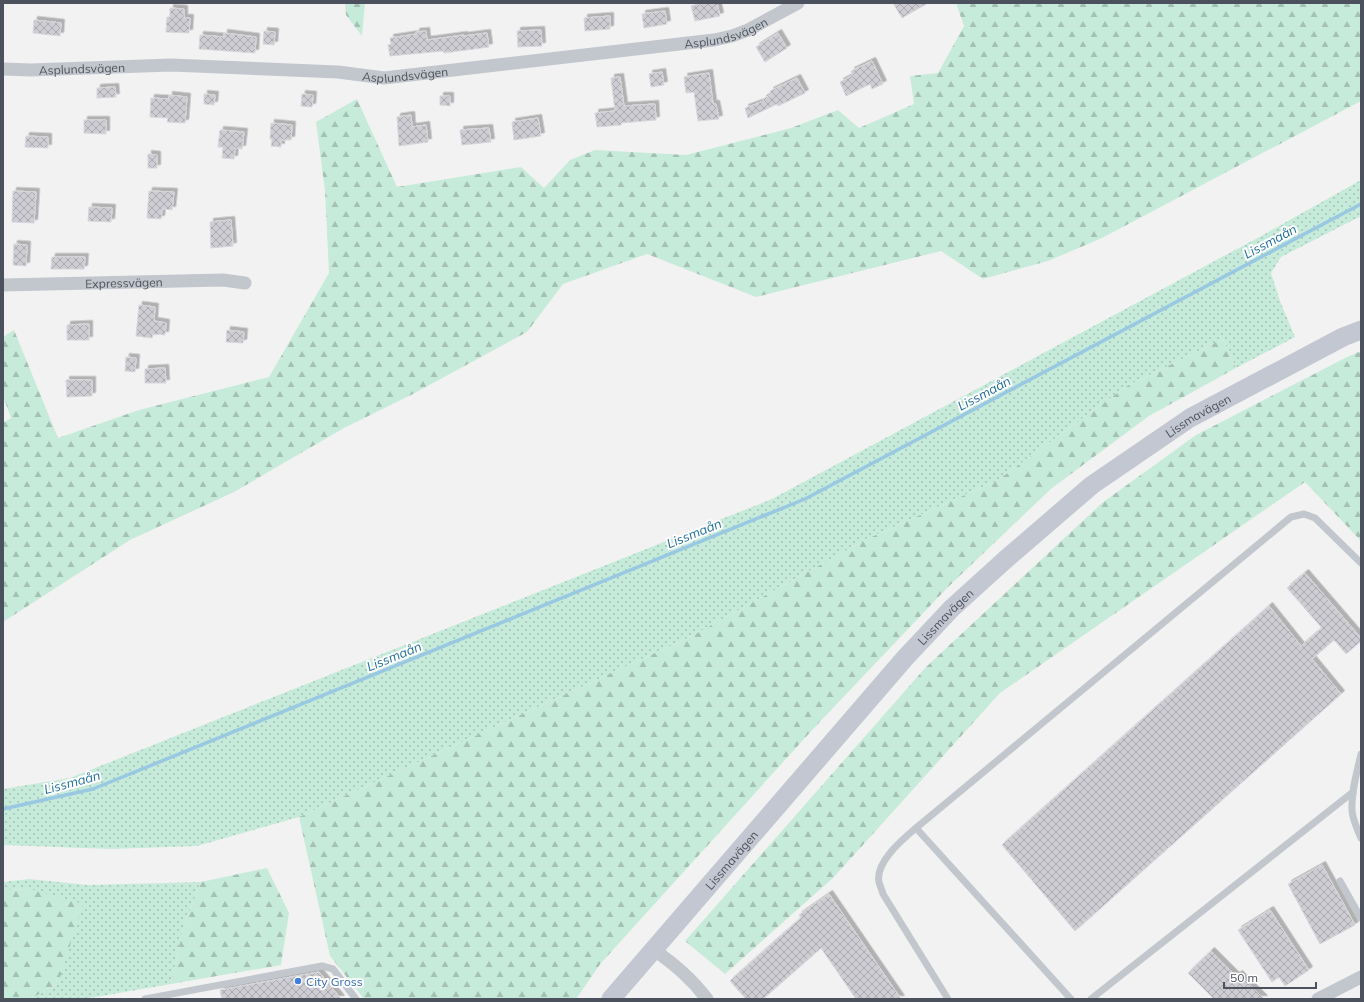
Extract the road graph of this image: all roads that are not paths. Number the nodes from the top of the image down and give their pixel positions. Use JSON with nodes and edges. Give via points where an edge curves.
{"nodes":[{"id":1,"x":798,"y":3,"type":"edge"},
{"id":2,"x":3,"y":69,"type":"edge"},
{"id":3,"x":246,"y":283,"type":"dead end"},
{"id":4,"x":3,"y":285,"type":"edge"},
{"id":5,"x":1361,"y":330,"type":"edge"},
{"id":6,"x":1361,"y":563,"type":"edge"},
{"id":7,"x":1361,"y":754,"type":"edge"},
{"id":8,"x":1353,"y":792,"type":"junction"},
{"id":9,"x":916,"y":828,"type":"junction"},
{"id":10,"x":1361,"y":838,"type":"edge"},
{"id":11,"x":1340,"y":881,"type":"dead end"},
{"id":12,"x":1361,"y":918,"type":"edge"},
{"id":13,"x":653,"y":949,"type":"junction"},
{"id":14,"x":1361,"y":977,"type":"edge"},
{"id":15,"x":145,"y":999,"type":"edge"},
{"id":16,"x":356,"y":999,"type":"edge"},
{"id":17,"x":611,"y":999,"type":"edge"},
{"id":18,"x":707,"y":999,"type":"edge"},
{"id":19,"x":948,"y":999,"type":"edge"},
{"id":20,"x":1070,"y":999,"type":"edge"},
{"id":21,"x":1091,"y":999,"type":"edge"},
{"id":22,"x":1318,"y":999,"type":"edge"}],
"edges":[{"from":1,"to":2,"type":"street","name":"Asplundsvägen","via":[[748,30],[714,40],[384,78],[338,72],[171,65]]},
{"from":3,"to":4,"type":"street","name":"Expressvägen","via":[[223,280]]},
{"from":5,"to":13,"type":"street","name":"Lissmavägen","via":[[1343,337],[1190,418],[1092,485],[1004,560],[952,608],[905,658]]},
{"from":6,"to":9,"type":"lane","via":[[1315,518],[1304,514],[1291,517]]},
{"from":7,"to":8,"type":"lane"},
{"from":8,"to":10,"type":"lane","via":[[1352,811]]},
{"from":8,"to":21,"type":"lane"},
{"from":9,"to":19,"type":"lane","via":[[890,852],[881,867],[878,880],[883,894]]},
{"from":9,"to":20,"type":"lane"},
{"from":11,"to":12,"type":"lane"},
{"from":13,"to":17,"type":"street","name":"Lissmavägen"},
{"from":13,"to":18,"type":"street","via":[[675,964]]},
{"from":14,"to":22,"type":"street"},
{"from":15,"to":16,"type":"lane","via":[[322,966],[333,969]]}]}
